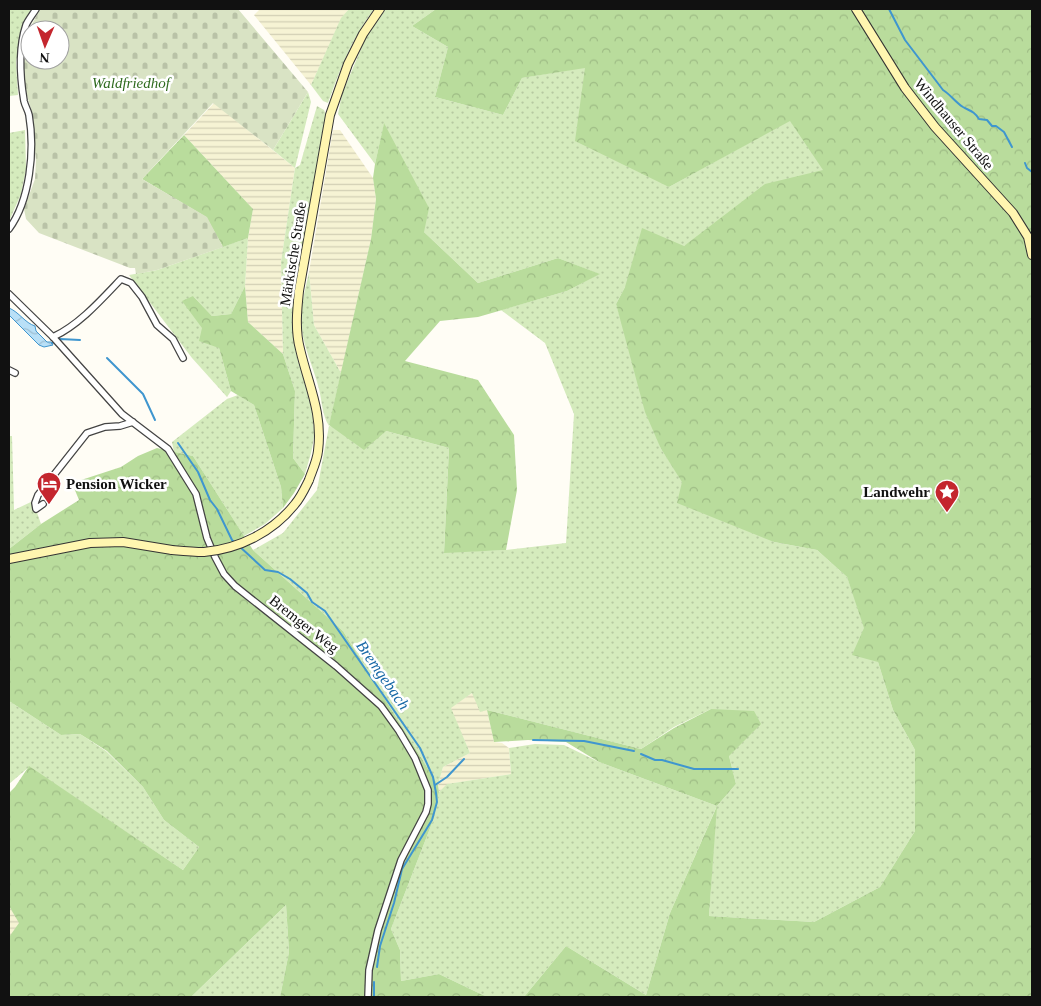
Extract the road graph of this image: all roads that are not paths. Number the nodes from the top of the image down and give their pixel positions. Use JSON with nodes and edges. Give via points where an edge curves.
{"nodes":[{"id":1,"x":36,"y":9,"type":"edge"},
{"id":2,"x":380,"y":9,"type":"edge"},
{"id":3,"x":856,"y":9,"type":"edge"},
{"id":4,"x":9,"y":229,"type":"edge"},
{"id":5,"x":1032,"y":254,"type":"edge"},
{"id":6,"x":9,"y":294,"type":"edge"},
{"id":7,"x":55,"y":340,"type":"junction"},
{"id":8,"x":183,"y":358,"type":"dead end"},
{"id":9,"x":9,"y":370,"type":"edge"},
{"id":10,"x":15,"y":373,"type":"dead end"},
{"id":11,"x":133,"y":422,"type":"junction"},
{"id":12,"x":44,"y":504,"type":"dead end"},
{"id":13,"x":9,"y":559,"type":"edge"},
{"id":14,"x":368,"y":997,"type":"edge"}],
"edges":[{"from":1,"to":4,"type":"street","via":[[26,25],[20,68],[24,103],[29,114],[31,167],[22,202]]},
{"from":2,"to":13,"type":"main road","name":"Märkische Straße","bridge":true,"via":[[348,64],[330,115],[299,290],[299,346],[319,422],[318,452],[309,480],[296,503],[257,536],[218,550],[202,552],[123,542],[90,543]]},
{"from":3,"to":5,"type":"main road","name":"Windhauser Straße","via":[[904,88],[1013,213],[1028,238]]},
{"from":6,"to":7,"type":"street","name":"Bremger Weg"},
{"from":7,"to":8,"type":"street","via":[[121,279],[131,283],[142,297],[157,325],[173,339]]},
{"from":7,"to":11,"type":"street","name":"Bremger Weg"},
{"from":9,"to":10,"type":"street"},
{"from":11,"to":12,"type":"street","via":[[87,433],[38,495],[36,509]]},
{"from":11,"to":14,"type":"street","name":"Bremger Weg","via":[[168,449],[185,475],[196,494],[207,538],[224,574],[381,706],[399,731],[422,774],[428,790],[428,804],[401,860],[378,930],[369,970]]}]}
